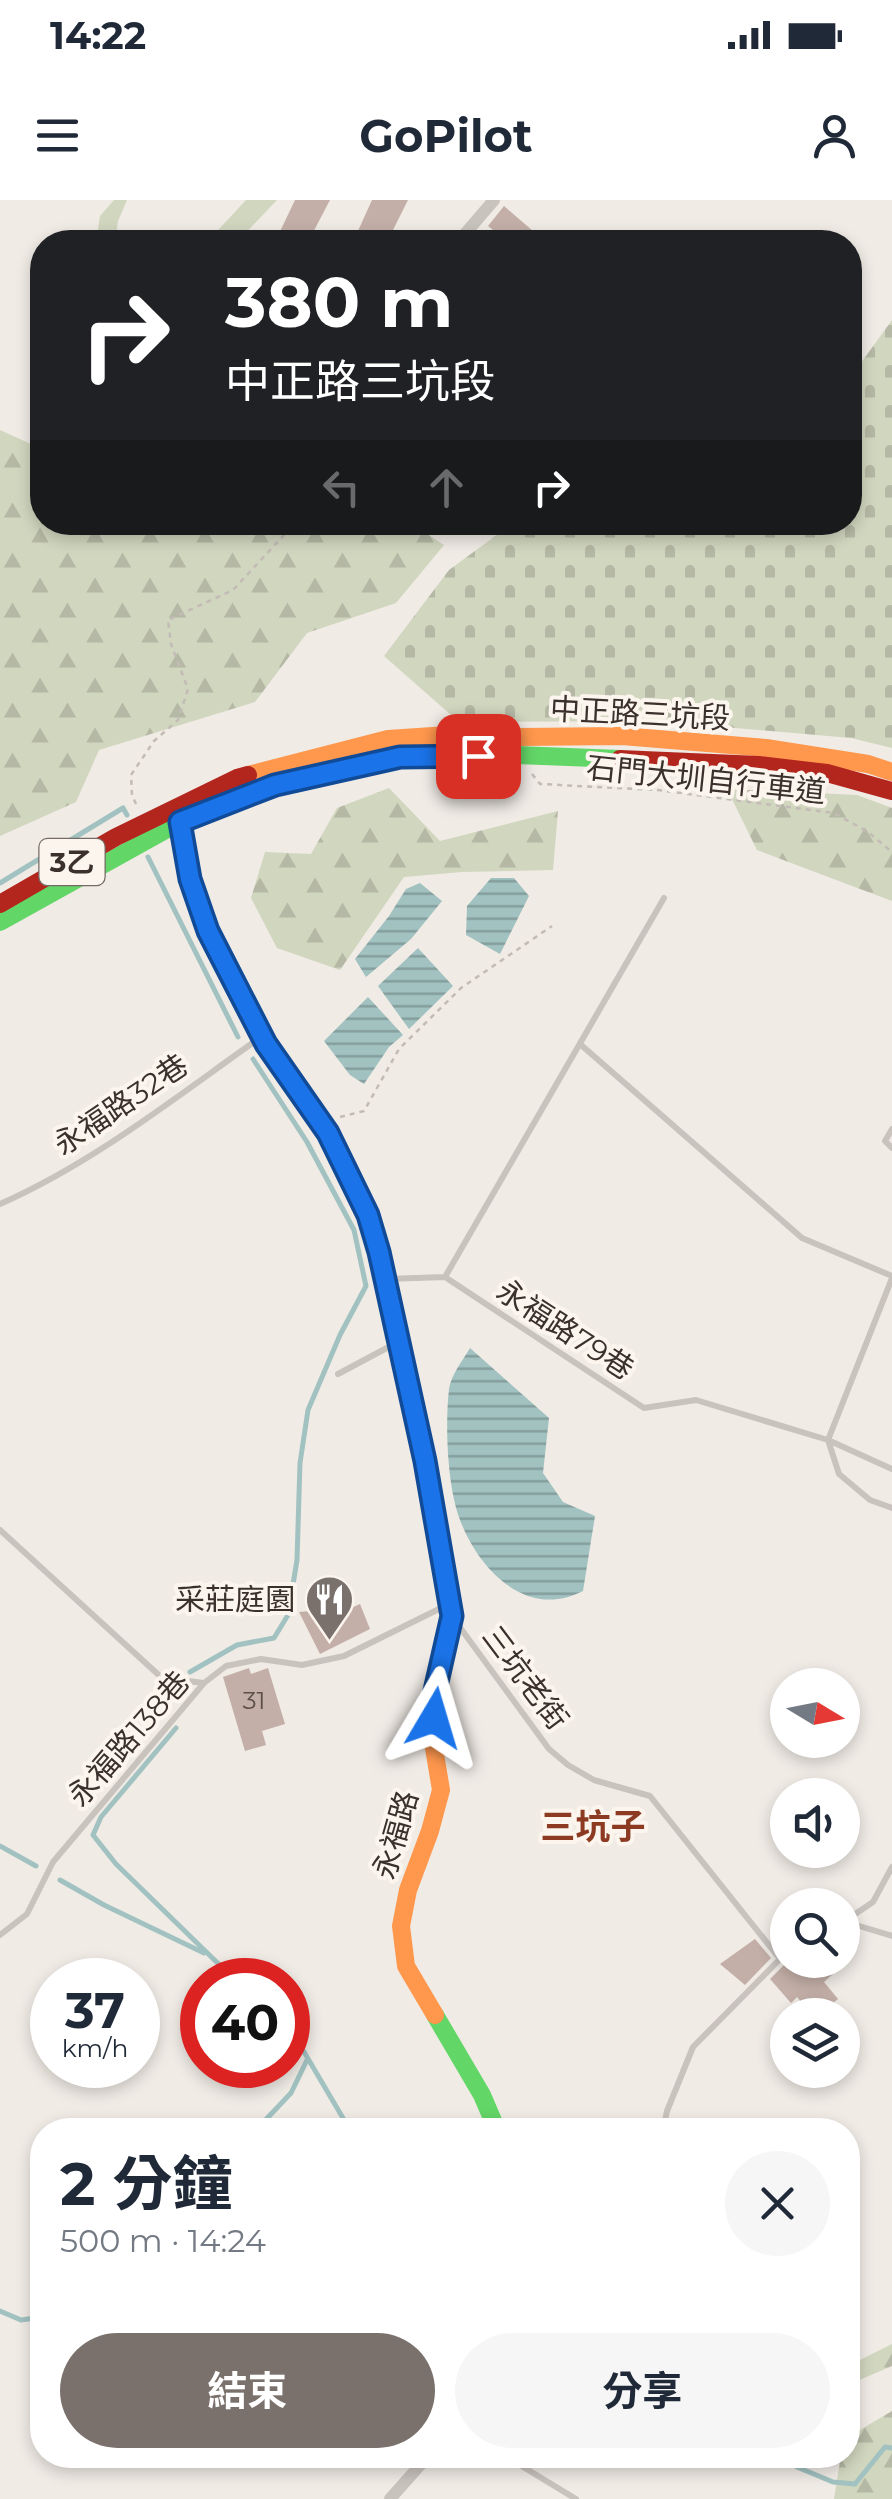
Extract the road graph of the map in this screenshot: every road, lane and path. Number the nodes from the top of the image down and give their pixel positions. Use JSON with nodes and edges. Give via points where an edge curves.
{"nodes":[{"id":1,"x":494,"y":200,"type":"edge"},
{"id":2,"x":468,"y":230,"type":"edge"},
{"id":3,"x":284,"y":535,"type":"edge"},
{"id":4,"x":517,"y":755,"type":"junction"},
{"id":5,"x":892,"y":772,"type":"edge"},
{"id":6,"x":892,"y":791,"type":"edge"},
{"id":7,"x":132,"y":795,"type":"dead end"},
{"id":8,"x":178,"y":816,"type":"junction"},
{"id":9,"x":892,"y":852,"type":"edge"},
{"id":10,"x":664,"y":898,"type":"dead end"},
{"id":11,"x":0,"y":904,"type":"edge"},
{"id":12,"x":0,"y":922,"type":"edge"},
{"id":13,"x":552,"y":926,"type":"dead end"},
{"id":14,"x":262,"y":1036,"type":"junction"},
{"id":15,"x":580,"y":1044,"type":"junction"},
{"id":16,"x":319,"y":1121,"type":"junction"},
{"id":17,"x":892,"y":1129,"type":"edge"},
{"id":18,"x":892,"y":1148,"type":"edge"},
{"id":19,"x":0,"y":1204,"type":"edge"},
{"id":20,"x":892,"y":1277,"type":"edge"},
{"id":21,"x":445,"y":1278,"type":"junction"},
{"id":22,"x":385,"y":1279,"type":"junction"},
{"id":23,"x":399,"y":1341,"type":"junction"},
{"id":24,"x":338,"y":1374,"type":"dead end"},
{"id":25,"x":828,"y":1440,"type":"junction"},
{"id":26,"x":892,"y":1469,"type":"edge"},
{"id":27,"x":892,"y":1508,"type":"edge"},
{"id":28,"x":0,"y":1530,"type":"edge"},
{"id":29,"x":450,"y":1610,"type":"junction"},
{"id":30,"x":204,"y":1684,"type":"junction"},
{"id":31,"x":892,"y":1867,"type":"edge"},
{"id":32,"x":860,"y":1911,"type":"edge"},
{"id":33,"x":860,"y":1927,"type":"edge"},
{"id":34,"x":0,"y":1935,"type":"edge"},
{"id":35,"x":892,"y":1936,"type":"edge"},
{"id":36,"x":770,"y":1940,"type":"edge"},
{"id":37,"x":770,"y":1971,"type":"edge"},
{"id":38,"x":492,"y":2118,"type":"edge"},
{"id":39,"x":666,"y":2118,"type":"edge"},
{"id":40,"x":417,"y":2468,"type":"edge"},
{"id":41,"x":525,"y":2468,"type":"edge"},
{"id":42,"x":390,"y":2499,"type":"edge"},
{"id":43,"x":576,"y":2499,"type":"edge"}],
"edges":[{"from":1,"to":2,"type":"street"},
{"from":3,"to":7,"type":"path","via":[[233,590],[168,620],[188,689],[178,720],[131,775]]},
{"from":4,"to":6,"type":"main road","name":"中正路三坑段","number":"3乙","via":[[760,765],[828,773]]},
{"from":4,"to":8,"type":"main road","name":"中正路三坑段","number":"3乙","via":[[400,757],[275,785]]},
{"from":4,"to":9,"type":"path","name":"石門大圳自行車道","via":[[540,784],[658,790],[834,813]]},
{"from":5,"to":8,"type":"main road","name":"中正路三坑段","number":"3乙","via":[[766,748],[478,732],[328,752],[237,778]]},
{"from":8,"to":11,"type":"main road","name":"中正路三坑段","number":"3乙","via":[[116,837]]},
{"from":8,"to":12,"type":"main road","name":"中正路三坑段","number":"3乙"},
{"from":8,"to":14,"type":"main road","name":"永福路","via":[[208,931]]},
{"from":10,"to":15,"type":"lane"},
{"from":13,"to":16,"type":"path","via":[[462,988],[412,1037],[364,1111]]},
{"from":14,"to":16,"type":"main road","name":"永福路"},
{"from":14,"to":19,"type":"lane","name":"永福路32巷","via":[[109,1146]]},
{"from":15,"to":20,"type":"lane","via":[[802,1238]]},
{"from":15,"to":21,"type":"lane"},
{"from":16,"to":22,"type":"main road","name":"永福路","via":[[368,1215]]},
{"from":17,"to":18,"type":"lane","via":[[885,1141]]},
{"from":20,"to":25,"type":"lane"},
{"from":21,"to":22,"type":"lane"},
{"from":21,"to":25,"type":"lane","name":"永福路79巷","via":[[644,1408],[696,1400]]},
{"from":22,"to":23,"type":"main road","name":"永福路"},
{"from":23,"to":24,"type":"lane"},
{"from":23,"to":29,"type":"main road","name":"永福路"},
{"from":25,"to":26,"type":"lane","name":"永福路79巷"},
{"from":25,"to":27,"type":"lane","via":[[838,1474]]},
{"from":28,"to":30,"type":"lane","via":[[162,1678]]},
{"from":29,"to":30,"type":"lane","name":"永福路138巷","via":[[344,1656],[302,1665],[261,1658],[226,1666]]},
{"from":29,"to":36,"type":"lane","name":"三坑老街","via":[[549,1749],[594,1780],[650,1796]]},
{"from":29,"to":38,"type":"main road","name":"永福路","via":[[434,1695],[440,1790],[401,1926],[406,1966]]},
{"from":30,"to":34,"type":"lane","name":"永福路138巷","via":[[53,1862],[27,1914]]},
{"from":31,"to":32,"type":"lane","via":[[873,1902]]},
{"from":33,"to":35,"type":"lane"},
{"from":37,"to":39,"type":"lane","via":[[694,2046]]},
{"from":40,"to":42,"type":"street"},
{"from":41,"to":43,"type":"lane"}]}
